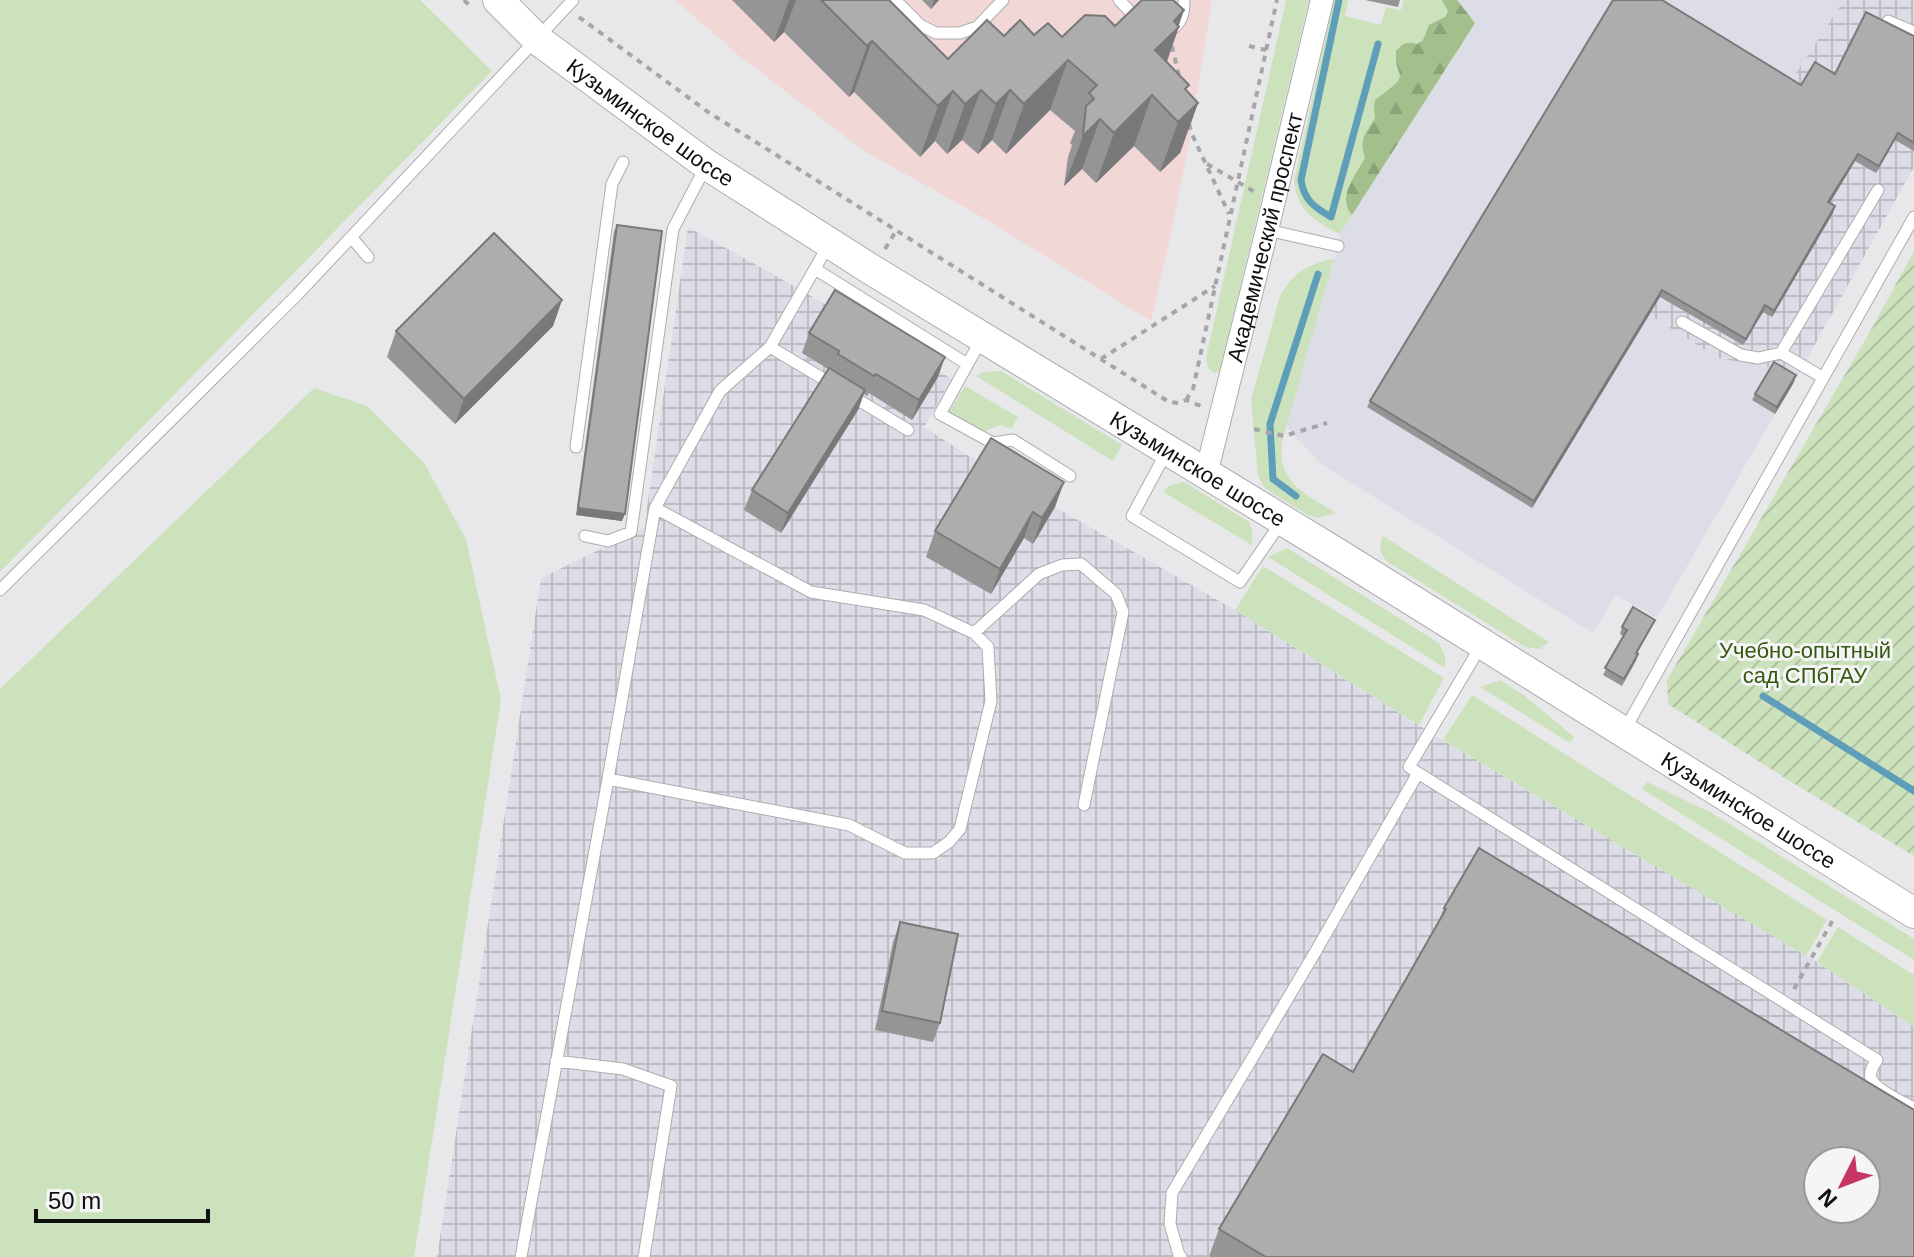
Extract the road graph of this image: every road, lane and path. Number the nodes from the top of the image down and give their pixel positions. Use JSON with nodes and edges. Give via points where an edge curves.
{"nodes":[{"id":1,"x":498,"y":0,"type":"edge"},
{"id":2,"x":895,"y":0,"type":"edge"},
{"id":3,"x":1003,"y":0,"type":"edge"},
{"id":4,"x":1119,"y":0,"type":"edge"},
{"id":5,"x":1184,"y":0,"type":"edge"},
{"id":6,"x":1277,"y":0,"type":"edge"},
{"id":7,"x":1322,"y":0,"type":"edge"},
{"id":8,"x":569,"y":4,"type":"edge"},
{"id":9,"x":1888,"y":21,"type":"edge"},
{"id":10,"x":977,"y":27,"type":"junction"},
{"id":11,"x":1169,"y":31,"type":"junction"},
{"id":12,"x":1914,"y":32,"type":"edge"},
{"id":13,"x":986,"y":37,"type":"edge"},
{"id":14,"x":538,"y":40,"type":"junction"},
{"id":15,"x":1249,"y":46,"type":"dead end"},
{"id":16,"x":1266,"y":50,"type":"junction"},
{"id":17,"x":1181,"y":89,"type":"edge"},
{"id":18,"x":1188,"y":117,"type":"edge"},
{"id":19,"x":623,"y":162,"type":"dead end"},
{"id":20,"x":707,"y":165,"type":"junction"},
{"id":21,"x":1878,"y":190,"type":"dead end"},
{"id":22,"x":1230,"y":217,"type":"junction"},
{"id":23,"x":1914,"y":217,"type":"edge"},
{"id":24,"x":1267,"y":230,"type":"junction"},
{"id":25,"x":352,"y":238,"type":"junction"},
{"id":26,"x":1338,"y":246,"type":"dead end"},
{"id":27,"x":822,"y":256,"type":"junction"},
{"id":28,"x":368,"y":257,"type":"dead end"},
{"id":29,"x":1215,"y":286,"type":"junction"},
{"id":30,"x":1682,"y":322,"type":"dead end"},
{"id":31,"x":983,"y":338,"type":"junction"},
{"id":32,"x":770,"y":347,"type":"junction"},
{"id":33,"x":1781,"y":353,"type":"junction"},
{"id":34,"x":1101,"y":359,"type":"junction"},
{"id":35,"x":967,"y":364,"type":"junction"},
{"id":36,"x":1822,"y":377,"type":"junction"},
{"id":37,"x":1186,"y":400,"type":"junction"},
{"id":38,"x":1201,"y":406,"type":"dead end"},
{"id":39,"x":1327,"y":423,"type":"dead end"},
{"id":40,"x":1254,"y":429,"type":"dead end"},
{"id":41,"x":908,"y":430,"type":"dead end"},
{"id":42,"x":576,"y":447,"type":"dead end"},
{"id":43,"x":1168,"y":451,"type":"junction"},
{"id":44,"x":1206,"y":474,"type":"junction"},
{"id":45,"x":1070,"y":476,"type":"dead end"},
{"id":46,"x":655,"y":508,"type":"junction"},
{"id":47,"x":1282,"y":521,"type":"junction"},
{"id":48,"x":585,"y":536,"type":"dead end"},
{"id":49,"x":0,"y":590,"type":"edge"},
{"id":50,"x":974,"y":633,"type":"junction"},
{"id":51,"x":1482,"y":643,"type":"junction"},
{"id":52,"x":1624,"y":731,"type":"junction"},
{"id":53,"x":1418,"y":773,"type":"junction"},
{"id":54,"x":608,"y":779,"type":"junction"},
{"id":55,"x":1084,"y":805,"type":"dead end"},
{"id":56,"x":1914,"y":913,"type":"edge"},
{"id":57,"x":1834,"y":918,"type":"dead end"},
{"id":58,"x":1786,"y":1003,"type":"junction"},
{"id":59,"x":556,"y":1061,"type":"junction"},
{"id":60,"x":1914,"y":1108,"type":"edge"},
{"id":61,"x":521,"y":1257,"type":"edge"},
{"id":62,"x":644,"y":1257,"type":"edge"},
{"id":63,"x":1181,"y":1257,"type":"edge"}],
"edges":[{"from":1,"to":14,"type":"main road","name":"Кузьминское шоссе"},
{"from":2,"to":10,"type":"lane","via":[[936,33]]},
{"from":3,"to":10,"type":"lane"},
{"from":4,"to":11,"type":"lane","via":[[1151,31]]},
{"from":5,"to":11,"type":"lane","via":[[1183,16]]},
{"from":6,"to":16,"type":"path"},
{"from":7,"to":24,"type":"street","name":"Академический проспект"},
{"from":8,"to":14,"type":"lane"},
{"from":8,"to":34,"type":"path","via":[[708,112]]},
{"from":9,"to":12,"type":"lane"},
{"from":10,"to":13,"type":"lane"},
{"from":11,"to":17,"type":"path"},
{"from":14,"to":20,"type":"main road","name":"Кузьминское шоссе"},
{"from":14,"to":25,"type":"lane"},
{"from":15,"to":16,"type":"path"},
{"from":16,"to":22,"type":"path"},
{"from":18,"to":22,"type":"path"},
{"from":19,"to":42,"type":"lane","via":[[612,184]]},
{"from":20,"to":27,"type":"main road","name":"Кузьминское шоссе"},
{"from":20,"to":48,"type":"lane","via":[[673,229],[631,532],[608,541]]},
{"from":21,"to":33,"type":"lane"},
{"from":22,"to":29,"type":"path"},
{"from":23,"to":36,"type":"lane"},
{"from":24,"to":26,"type":"lane"},
{"from":24,"to":44,"type":"street","name":"Академический проспект"},
{"from":25,"to":28,"type":"lane"},
{"from":25,"to":49,"type":"lane"},
{"from":27,"to":31,"type":"main road","name":"Кузьминское шоссе"},
{"from":27,"to":32,"type":"lane"},
{"from":27,"to":35,"type":"lane"},
{"from":29,"to":34,"type":"path"},
{"from":29,"to":37,"type":"path","via":[[1193,389]]},
{"from":30,"to":33,"type":"lane","via":[[1741,355]]},
{"from":31,"to":35,"type":"lane"},
{"from":31,"to":43,"type":"main road","name":"Кузьминское шоссе"},
{"from":32,"to":41,"type":"lane"},
{"from":32,"to":46,"type":"lane","via":[[720,391]]},
{"from":33,"to":36,"type":"lane"},
{"from":34,"to":37,"type":"path","via":[[1169,402]]},
{"from":35,"to":45,"type":"lane","via":[[940,414],[993,443],[1013,440]]},
{"from":36,"to":52,"type":"lane"},
{"from":37,"to":38,"type":"path"},
{"from":39,"to":40,"type":"path","via":[[1284,436]]},
{"from":43,"to":44,"type":"main road","name":"Кузьминское шоссе"},
{"from":43,"to":47,"type":"lane","via":[[1132,516],[1240,582]]},
{"from":44,"to":47,"type":"main road","name":"Кузьминское шоссе"},
{"from":46,"to":50,"type":"lane","via":[[811,592],[924,610]]},
{"from":46,"to":54,"type":"lane"},
{"from":47,"to":51,"type":"main road","name":"Кузьминское шоссе"},
{"from":50,"to":54,"type":"lane","via":[[988,647],[991,701],[960,829],[933,853],[905,853],[849,825]]},
{"from":50,"to":55,"type":"lane","via":[[1039,574],[1062,565],[1081,564],[1116,594],[1123,612]]},
{"from":51,"to":52,"type":"main road","name":"Кузьминское шоссе"},
{"from":51,"to":53,"type":"lane","via":[[1409,767]]},
{"from":52,"to":56,"type":"main road","name":"Кузьминское шоссе"},
{"from":53,"to":58,"type":"lane"},
{"from":53,"to":63,"type":"lane","via":[[1172,1193],[1170,1224]]},
{"from":54,"to":59,"type":"lane"},
{"from":57,"to":58,"type":"path"},
{"from":58,"to":60,"type":"lane","via":[[1877,1060],[1872,1082]]},
{"from":59,"to":61,"type":"lane"},
{"from":59,"to":62,"type":"lane","via":[[623,1069],[671,1086]]}]}
